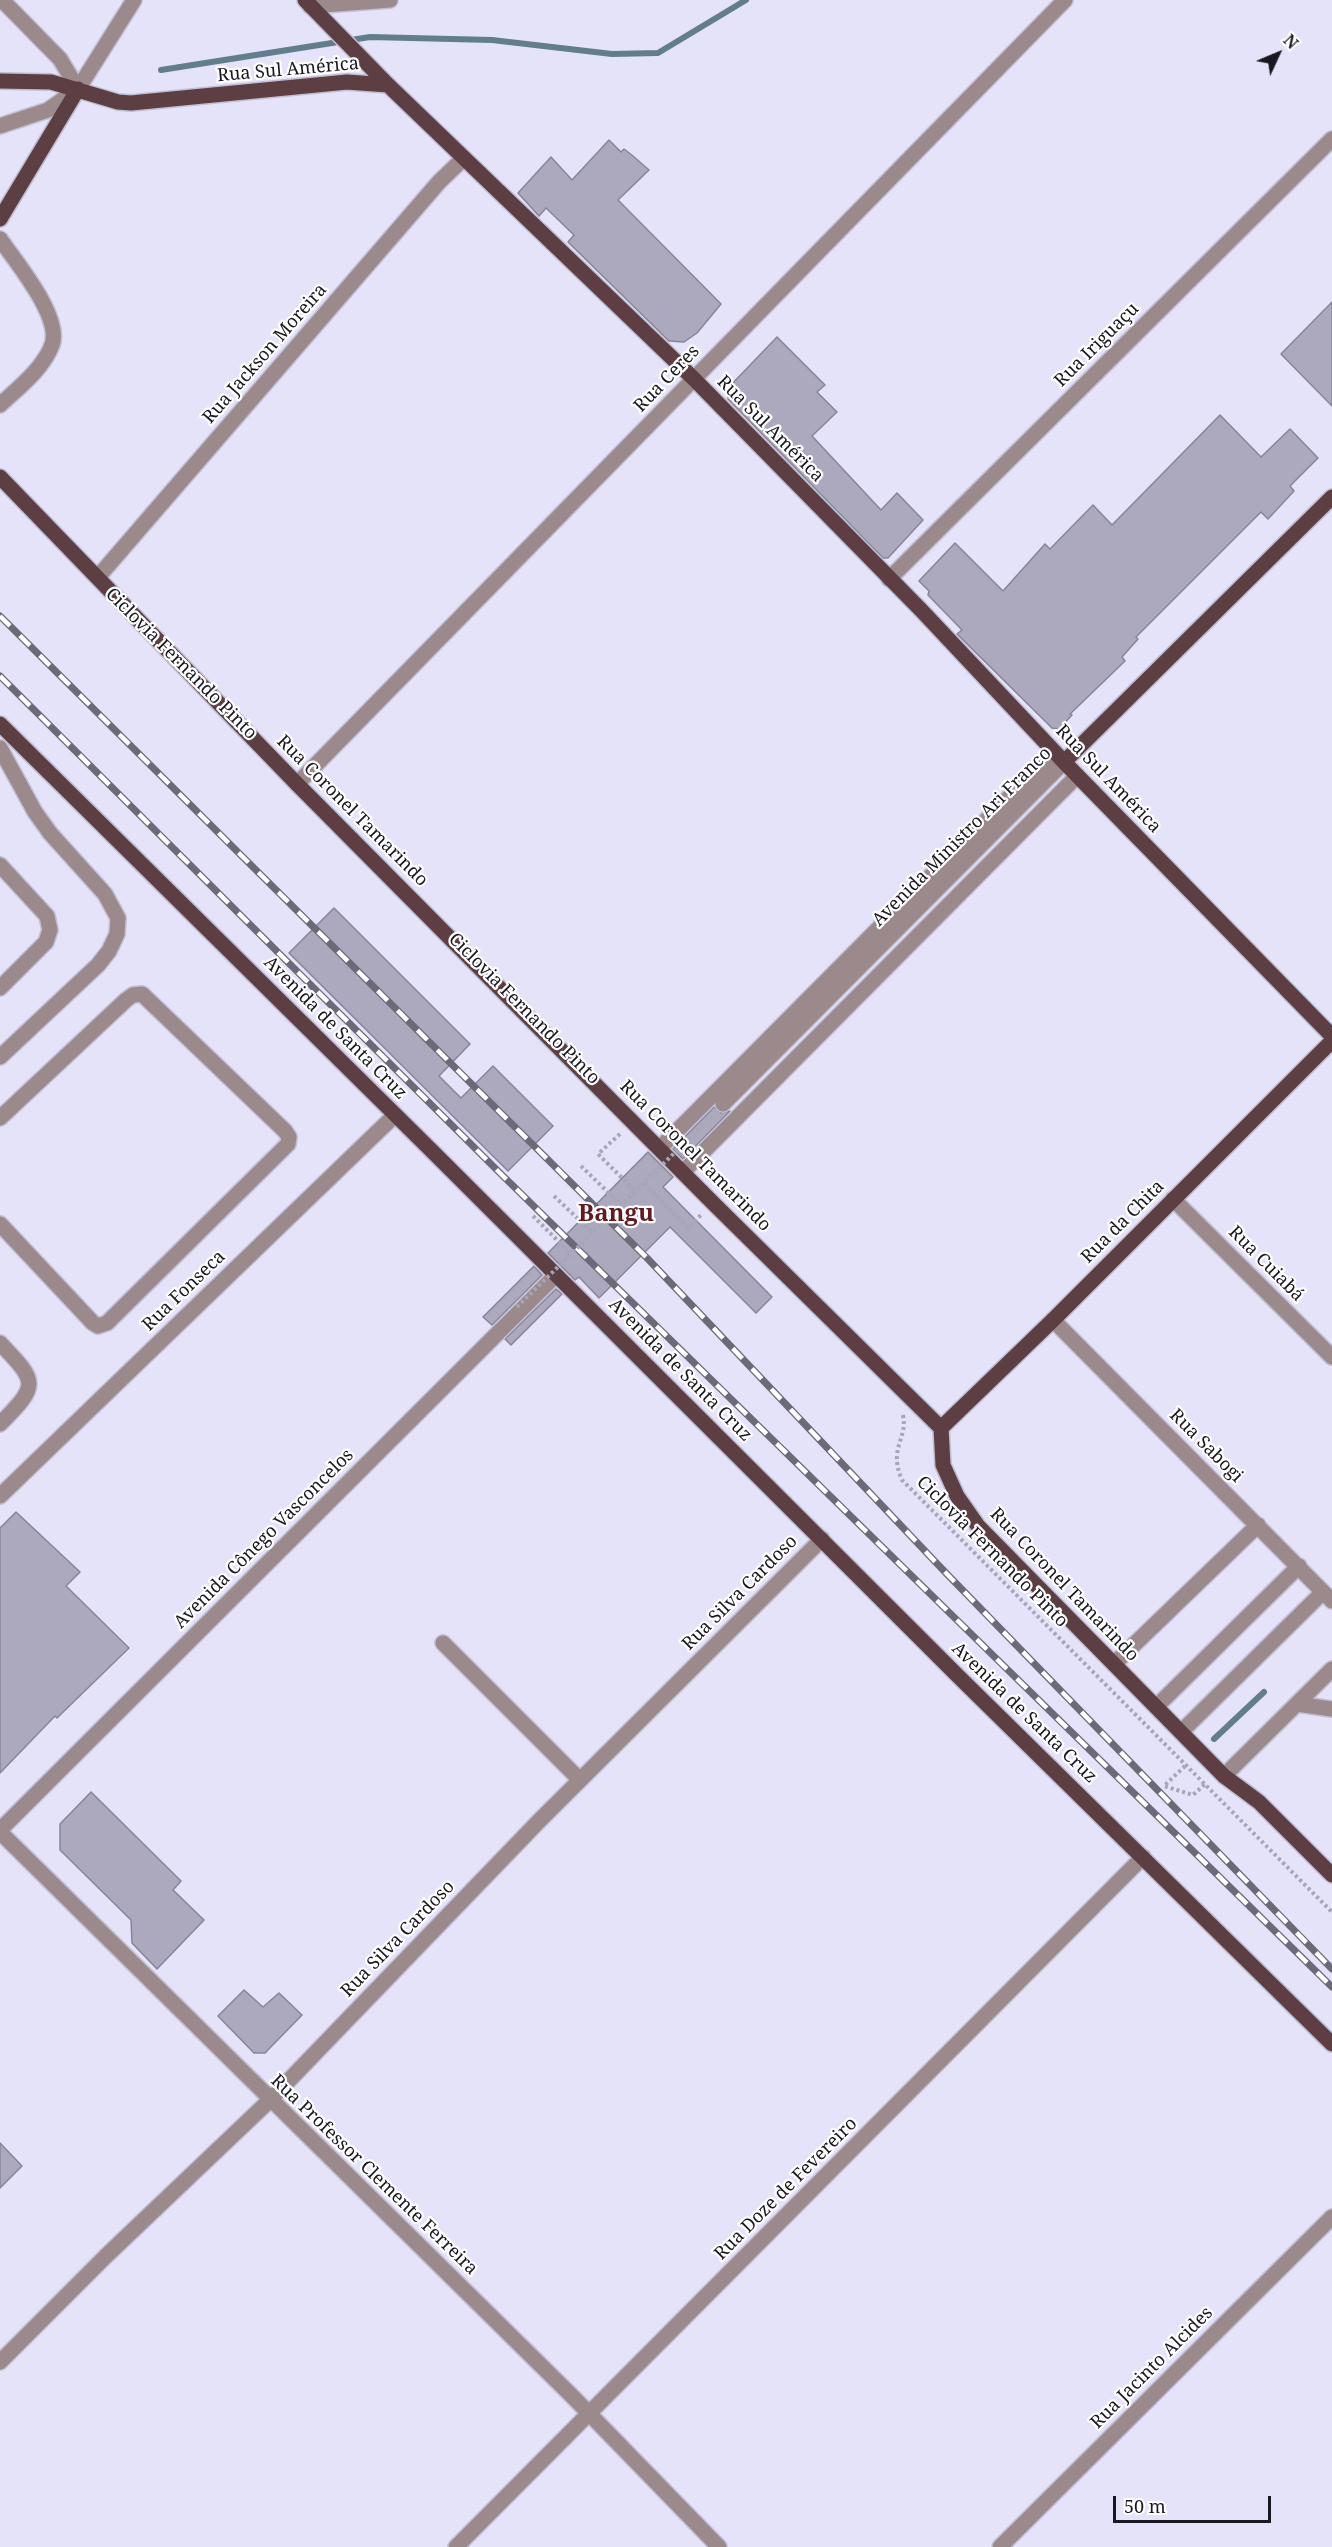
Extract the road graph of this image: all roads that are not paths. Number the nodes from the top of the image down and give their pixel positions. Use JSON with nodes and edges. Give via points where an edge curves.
{"nodes":[{"id":1,"x":2,"y":0,"type":"edge"},
{"id":2,"x":134,"y":0,"type":"edge"},
{"id":3,"x":390,"y":0,"type":"edge"},
{"id":4,"x":1065,"y":0,"type":"edge"},
{"id":5,"x":308,"y":3,"type":"edge"},
{"id":6,"x":0,"y":81,"type":"edge"},
{"id":7,"x":387,"y":85,"type":"junction"},
{"id":8,"x":78,"y":89,"type":"junction"},
{"id":9,"x":0,"y":126,"type":"edge"},
{"id":10,"x":1332,"y":139,"type":"edge"},
{"id":11,"x":464,"y":158,"type":"junction"},
{"id":12,"x":0,"y":219,"type":"edge"},
{"id":13,"x":0,"y":239,"type":"edge"},
{"id":14,"x":694,"y":379,"type":"junction"},
{"id":15,"x":0,"y":405,"type":"edge"},
{"id":16,"x":0,"y":477,"type":"edge"},
{"id":17,"x":1332,"y":497,"type":"edge"},
{"id":18,"x":98,"y":577,"type":"junction"},
{"id":19,"x":889,"y":579,"type":"junction"},
{"id":20,"x":0,"y":724,"type":"edge"},
{"id":21,"x":0,"y":748,"type":"edge"},
{"id":22,"x":1059,"y":757,"type":"junction"},
{"id":23,"x":1077,"y":776,"type":"junction"},
{"id":24,"x":297,"y":784,"type":"junction"},
{"id":25,"x":0,"y":865,"type":"edge"},
{"id":26,"x":0,"y":988,"type":"edge"},
{"id":27,"x":1332,"y":1036,"type":"edge"},
{"id":28,"x":1332,"y":1041,"type":"edge"},
{"id":29,"x":0,"y":1057,"type":"edge"},
{"id":30,"x":723,"y":1104,"type":"dead end"},
{"id":31,"x":395,"y":1115,"type":"junction"},
{"id":32,"x":0,"y":1118,"type":"edge"},
{"id":33,"x":658,"y":1155,"type":"junction"},
{"id":34,"x":683,"y":1172,"type":"junction"},
{"id":35,"x":1173,"y":1199,"type":"junction"},
{"id":36,"x":0,"y":1224,"type":"edge"},
{"id":37,"x":556,"y":1275,"type":"junction"},
{"id":38,"x":1053,"y":1320,"type":"junction"},
{"id":39,"x":0,"y":1343,"type":"edge"},
{"id":40,"x":1332,"y":1357,"type":"edge"},
{"id":41,"x":0,"y":1424,"type":"edge"},
{"id":42,"x":941,"y":1428,"type":"junction"},
{"id":43,"x":0,"y":1496,"type":"edge"},
{"id":44,"x":1258,"y":1525,"type":"junction"},
{"id":45,"x":822,"y":1539,"type":"junction"},
{"id":46,"x":1299,"y":1566,"type":"junction"},
{"id":47,"x":1328,"y":1597,"type":"edge"},
{"id":48,"x":443,"y":1643,"type":"dead end"},
{"id":49,"x":1114,"y":1664,"type":"junction"},
{"id":50,"x":1332,"y":1669,"type":"edge"},
{"id":51,"x":1297,"y":1704,"type":"junction"},
{"id":52,"x":1156,"y":1707,"type":"junction"},
{"id":53,"x":1332,"y":1709,"type":"edge"},
{"id":54,"x":1181,"y":1732,"type":"junction"},
{"id":55,"x":1221,"y":1773,"type":"junction"},
{"id":56,"x":580,"y":1780,"type":"junction"},
{"id":57,"x":0,"y":1831,"type":"edge"},
{"id":58,"x":1143,"y":1857,"type":"junction"},
{"id":59,"x":1332,"y":1875,"type":"edge"},
{"id":60,"x":1332,"y":2044,"type":"edge"},
{"id":61,"x":270,"y":2100,"type":"junction"},
{"id":62,"x":1332,"y":2217,"type":"edge"},
{"id":63,"x":0,"y":2362,"type":"edge"},
{"id":64,"x":590,"y":2415,"type":"junction"},
{"id":65,"x":456,"y":2547,"type":"edge"},
{"id":66,"x":719,"y":2547,"type":"edge"},
{"id":67,"x":1000,"y":2547,"type":"edge"}],
"edges":[{"from":1,"to":8,"type":"street","via":[[60,59]]},
{"from":2,"to":8,"type":"street"},
{"from":3,"to":5,"type":"street"},
{"from":4,"to":14,"type":"street","name":"Rua Ceres"},
{"from":5,"to":7,"type":"main road"},
{"from":6,"to":8,"type":"main road","name":"Rua Sul América","via":[[51,82]]},
{"from":7,"to":8,"type":"main road","name":"Rua Sul América","via":[[348,82],[131,103]]},
{"from":7,"to":11,"type":"main road","name":"Rua Sul América"},
{"from":8,"to":9,"type":"street","via":[[48,110]]},
{"from":8,"to":12,"type":"main road"},
{"from":10,"to":19,"type":"street","name":"Rua Iriguaçu"},
{"from":11,"to":14,"type":"main road","name":"Rua Sul América"},
{"from":11,"to":18,"type":"street","name":"Rua Jackson Moreira"},
{"from":13,"to":15,"type":"street","via":[[46,308],[54,331],[43,361]]},
{"from":14,"to":19,"type":"main road","name":"Rua Sul América"},
{"from":14,"to":24,"type":"street","name":"Rua Ceres"},
{"from":16,"to":18,"type":"main road","name":"Rua Coronel Tamarindo"},
{"from":17,"to":22,"type":"main road","name":"Avenida Ministro Ari Franco"},
{"from":18,"to":24,"type":"main road","name":"Rua Coronel Tamarindo"},
{"from":19,"to":22,"type":"main road","name":"Rua Sul América"},
{"from":20,"to":31,"type":"main road","name":"Avenida de Santa Cruz"},
{"from":21,"to":29,"type":"street","via":[[40,819],[105,894],[118,918],[117,934],[98,965]]},
{"from":22,"to":23,"type":"main road","name":"Rua Sul América"},
{"from":22,"to":30,"type":"street","name":"Avenida Ministro Ari Franco"},
{"from":22,"to":33,"type":"street"},
{"from":23,"to":27,"type":"main road","name":"Rua Sul América"},
{"from":23,"to":34,"type":"street"},
{"from":24,"to":33,"type":"main road","name":"Rua Coronel Tamarindo","via":[[633,1121]]},
{"from":25,"to":26,"type":"street","via":[[47,916],[50,930],[46,942]]},
{"from":28,"to":35,"type":"main road","name":"Rua da Chita"},
{"from":31,"to":37,"type":"main road","name":"Avenida de Santa Cruz"},
{"from":31,"to":43,"type":"street","name":"Rua Fonseca"},
{"from":32,"to":36,"type":"street","via":[[126,1000],[142,994],[289,1137],[288,1144],[107,1323],[98,1326]]},
{"from":33,"to":34,"type":"main road","name":"Rua Coronel Tamarindo"},
{"from":34,"to":42,"type":"main road","name":"Rua Coronel Tamarindo"},
{"from":35,"to":38,"type":"main road","name":"Rua da Chita"},
{"from":35,"to":40,"type":"street","name":"Rua Cuiabá"},
{"from":37,"to":45,"type":"main road","name":"Avenida de Santa Cruz"},
{"from":37,"to":57,"type":"street","name":"Avenida Cônego Vasconcelos"},
{"from":38,"to":42,"type":"main road","name":"Rua da Chita"},
{"from":38,"to":44,"type":"street","name":"Rua Sabogi"},
{"from":39,"to":41,"type":"street","via":[[28,1373],[30,1384],[27,1395]]},
{"from":42,"to":49,"type":"main road","name":"Rua Coronel Tamarindo","via":[[943,1465],[957,1496],[978,1526]]},
{"from":44,"to":46,"type":"street","name":"Rua Sabogi"},
{"from":44,"to":49,"type":"street"},
{"from":45,"to":56,"type":"street","name":"Rua Silva Cardoso"},
{"from":45,"to":58,"type":"main road","name":"Avenida de Santa Cruz"},
{"from":46,"to":47,"type":"street","name":"Rua Sabogi"},
{"from":46,"to":52,"type":"street"},
{"from":47,"to":54,"type":"street"},
{"from":48,"to":56,"type":"street"},
{"from":49,"to":52,"type":"main road","name":"Rua Coronel Tamarindo"},
{"from":50,"to":51,"type":"street"},
{"from":51,"to":53,"type":"street"},
{"from":51,"to":55,"type":"street"},
{"from":52,"to":54,"type":"main road","name":"Rua Coronel Tamarindo"},
{"from":54,"to":55,"type":"main road","name":"Rua Coronel Tamarindo"},
{"from":55,"to":59,"type":"main road","name":"Rua Coronel Tamarindo","via":[[1259,1802]]},
{"from":56,"to":61,"type":"street","name":"Rua Silva Cardoso"},
{"from":57,"to":61,"type":"street","name":"Rua Professor Clemente Ferreira"},
{"from":58,"to":60,"type":"main road","name":"Avenida de Santa Cruz"},
{"from":58,"to":64,"type":"street","name":"Rua Doze de Fevereiro"},
{"from":61,"to":63,"type":"street","name":"Rua Silva Cardoso"},
{"from":61,"to":64,"type":"street","name":"Rua Professor Clemente Ferreira"},
{"from":62,"to":67,"type":"street","name":"Rua Jacinto Alcides"},
{"from":64,"to":65,"type":"street","name":"Rua Doze de Fevereiro"},
{"from":64,"to":66,"type":"street","name":"Rua Professor Clemente Ferreira"}]}
